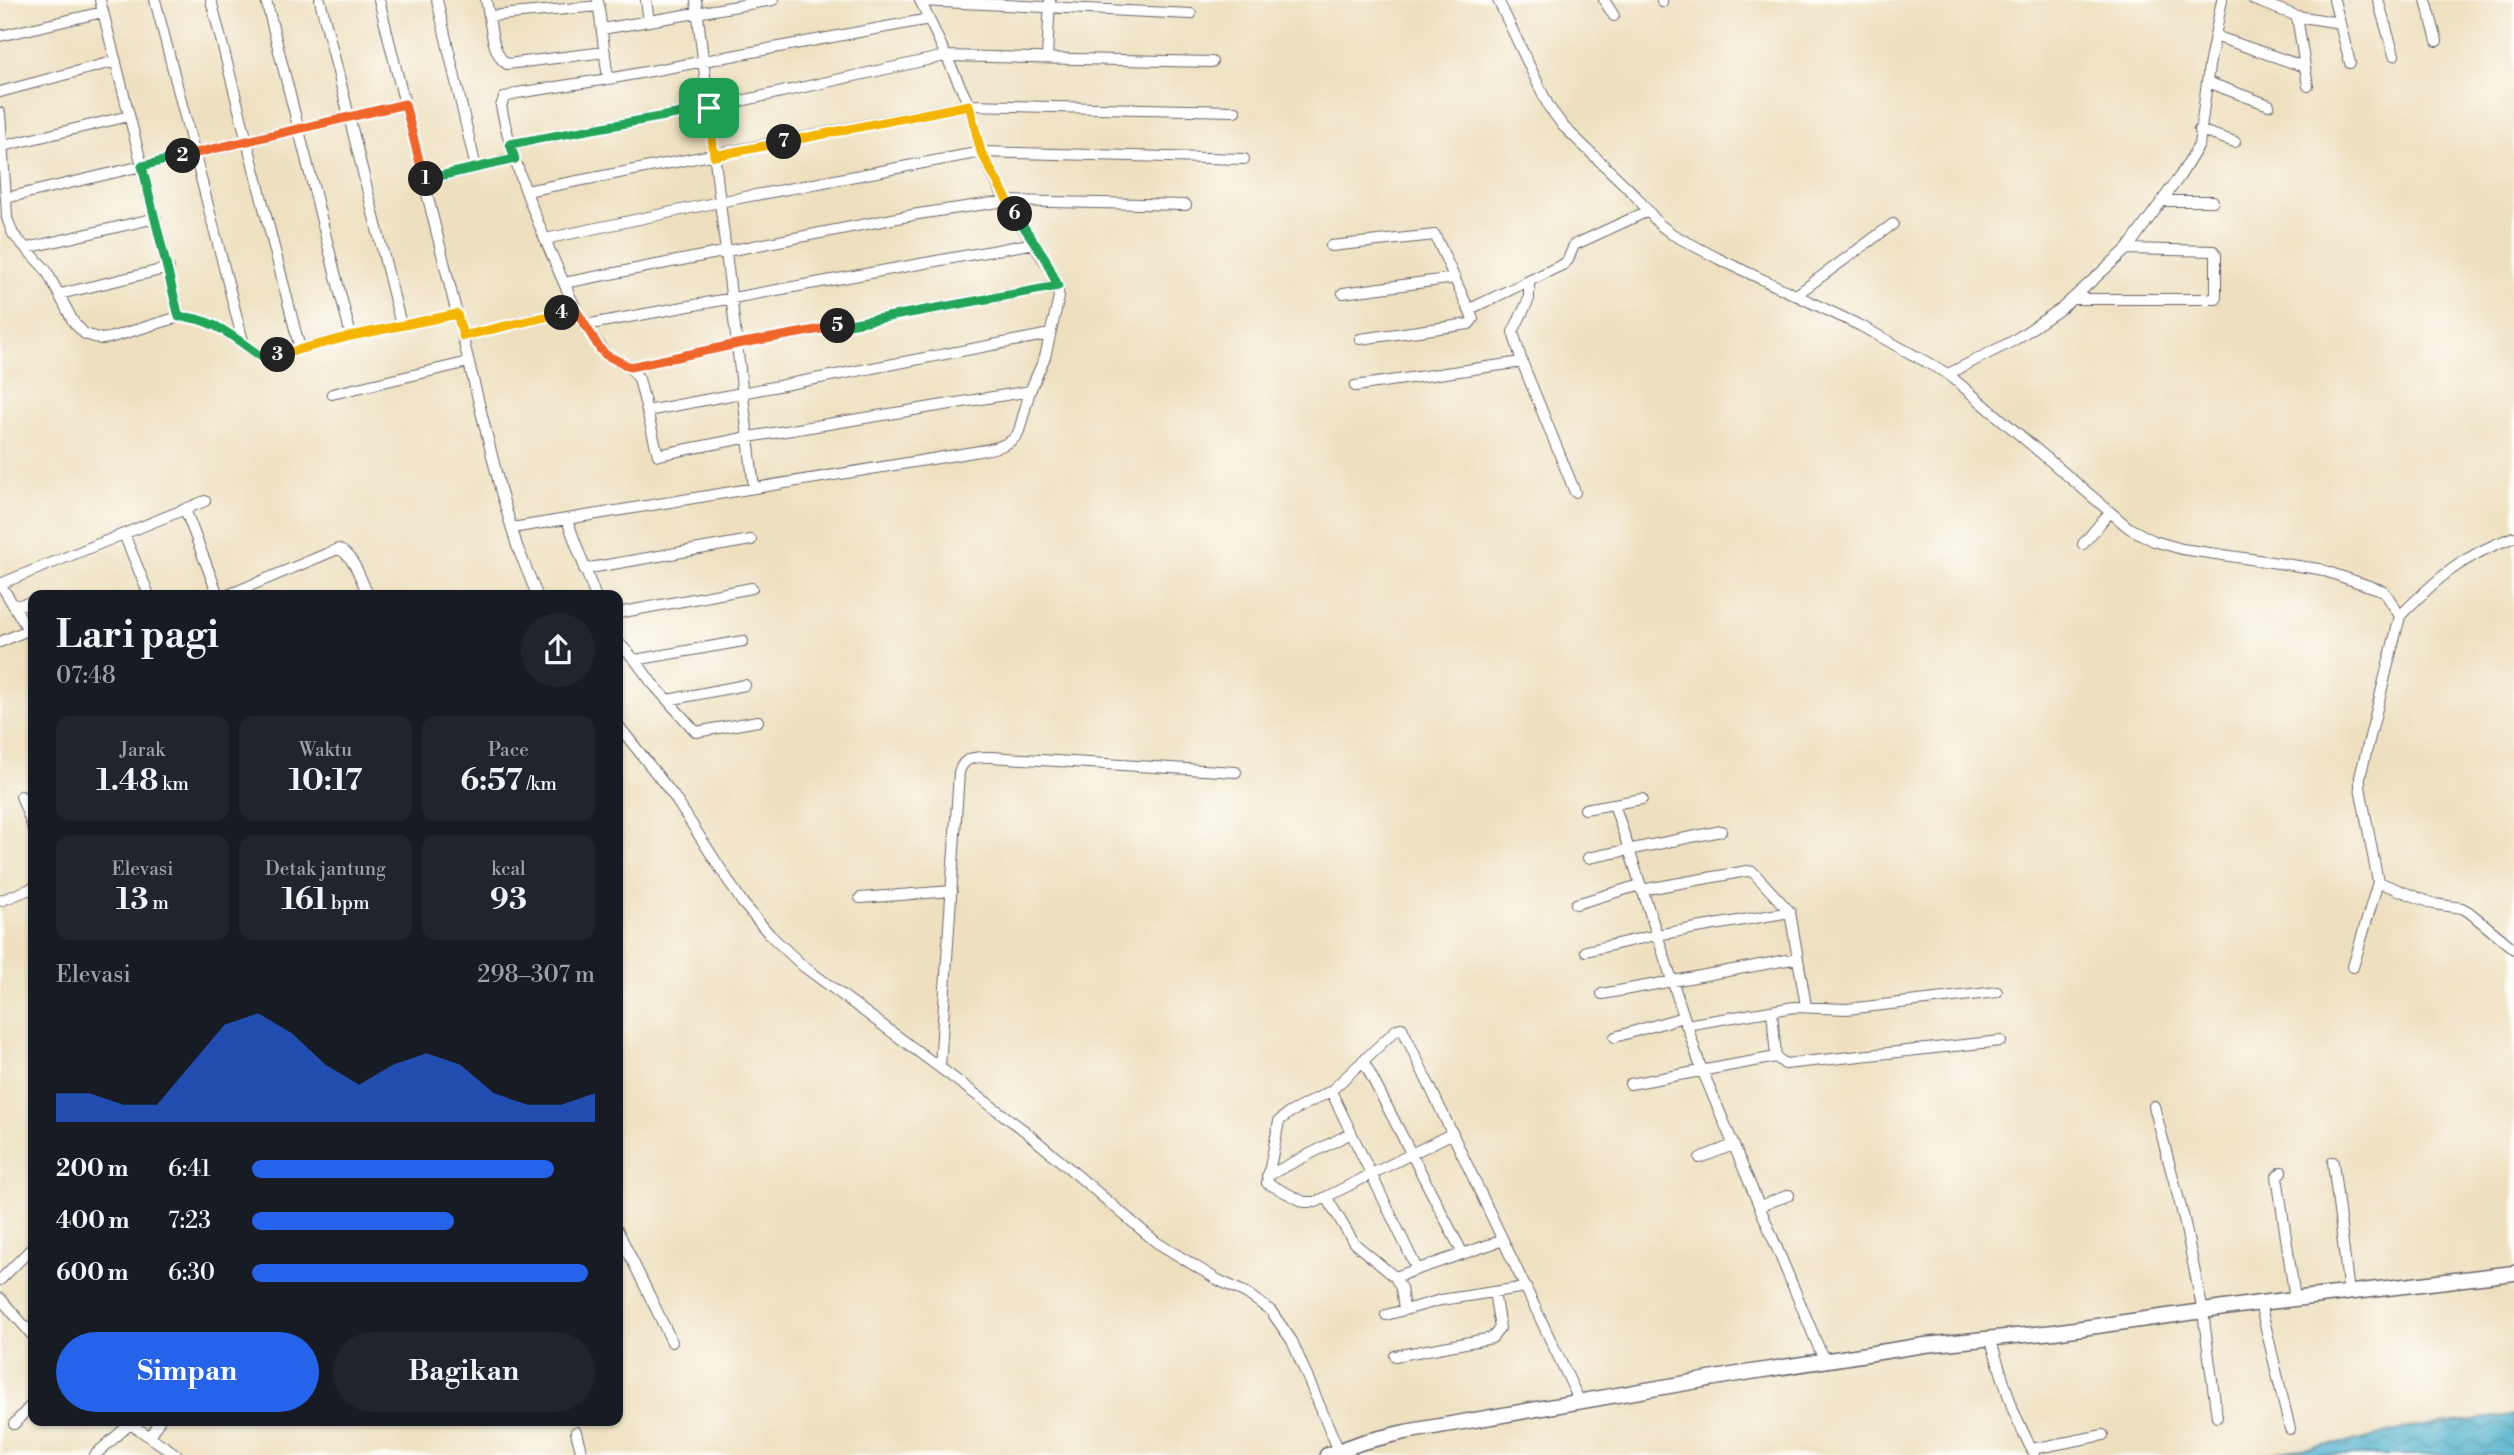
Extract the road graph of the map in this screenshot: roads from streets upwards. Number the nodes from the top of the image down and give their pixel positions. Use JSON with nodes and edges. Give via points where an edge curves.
{"nodes":[{"id":1,"x":100,"y":0,"type":"edge"},
{"id":2,"x":155,"y":0,"type":"edge"},
{"id":3,"x":211,"y":0,"type":"edge"},
{"id":4,"x":266,"y":0,"type":"edge"},
{"id":5,"x":320,"y":0,"type":"edge"},
{"id":6,"x":379,"y":0,"type":"edge"},
{"id":7,"x":437,"y":0,"type":"edge"},
{"id":8,"x":486,"y":0,"type":"edge"},
{"id":9,"x":646,"y":0,"type":"edge"},
{"id":10,"x":696,"y":0,"type":"edge"},
{"id":11,"x":773,"y":0,"type":"edge"},
{"id":12,"x":1497,"y":0,"type":"edge"},
{"id":13,"x":1604,"y":0,"type":"edge"},
{"id":14,"x":2222,"y":0,"type":"edge"},
{"id":15,"x":2254,"y":0,"type":"edge"},
{"id":16,"x":2334,"y":0,"type":"edge"},
{"id":17,"x":2378,"y":0,"type":"edge"},
{"id":18,"x":2426,"y":0,"type":"edge"},
{"id":19,"x":920,"y":1,"type":"edge"},
{"id":20,"x":599,"y":3,"type":"edge"},
{"id":21,"x":1050,"y":4,"type":"edge"},
{"id":22,"x":103,"y":12,"type":"junction"},
{"id":23,"x":698,"y":14,"type":"junction"},
{"id":24,"x":1191,"y":14,"type":"dead end"},
{"id":25,"x":490,"y":16,"type":"junction"},
{"id":26,"x":1614,"y":16,"type":"dead end"},
{"id":27,"x":2297,"y":16,"type":"junction"},
{"id":28,"x":929,"y":19,"type":"junction"},
{"id":29,"x":649,"y":21,"type":"junction"},
{"id":30,"x":2340,"y":23,"type":"junction"},
{"id":31,"x":602,"y":29,"type":"junction"},
{"id":32,"x":0,"y":36,"type":"edge"},
{"id":33,"x":2215,"y":36,"type":"junction"},
{"id":34,"x":2437,"y":41,"type":"dead end"},
{"id":35,"x":605,"y":52,"type":"junction"},
{"id":36,"x":2394,"y":55,"type":"dead end"},
{"id":37,"x":945,"y":56,"type":"junction"},
{"id":38,"x":1047,"y":57,"type":"junction"},
{"id":39,"x":116,"y":61,"type":"junction"},
{"id":40,"x":703,"y":61,"type":"junction"},
{"id":41,"x":1212,"y":62,"type":"dead end"},
{"id":42,"x":2350,"y":63,"type":"dead end"},
{"id":43,"x":2305,"y":67,"type":"junction"},
{"id":44,"x":608,"y":79,"type":"junction"},
{"id":45,"x":2207,"y":82,"type":"junction"},
{"id":46,"x":2308,"y":86,"type":"dead end"},
{"id":47,"x":0,"y":92,"type":"edge"},
{"id":48,"x":405,"y":104,"type":"junction"},
{"id":49,"x":969,"y":105,"type":"junction"},
{"id":50,"x":2269,"y":105,"type":"dead end"},
{"id":51,"x":709,"y":108,"type":"junction"},
{"id":52,"x":1235,"y":111,"type":"dead end"},
{"id":53,"x":0,"y":113,"type":"edge"},
{"id":54,"x":130,"y":116,"type":"junction"},
{"id":55,"x":350,"y":117,"type":"junction"},
{"id":56,"x":299,"y":128,"type":"junction"},
{"id":57,"x":2199,"y":130,"type":"junction"},
{"id":58,"x":247,"y":141,"type":"junction"},
{"id":59,"x":2235,"y":142,"type":"dead end"},
{"id":60,"x":510,"y":144,"type":"junction"},
{"id":61,"x":3,"y":146,"type":"junction"},
{"id":62,"x":981,"y":152,"type":"junction"},
{"id":63,"x":193,"y":154,"type":"junction"},
{"id":64,"x":714,"y":156,"type":"junction"},
{"id":65,"x":515,"y":159,"type":"junction"},
{"id":66,"x":1244,"y":159,"type":"dead end"},
{"id":67,"x":142,"y":166,"type":"junction"},
{"id":68,"x":476,"y":168,"type":"junction"},
{"id":69,"x":424,"y":180,"type":"junction"},
{"id":70,"x":526,"y":191,"type":"junction"},
{"id":71,"x":6,"y":198,"type":"junction"},
{"id":72,"x":1006,"y":201,"type":"junction"},
{"id":73,"x":2162,"y":201,"type":"junction"},
{"id":74,"x":2213,"y":201,"type":"dead end"},
{"id":75,"x":719,"y":202,"type":"junction"},
{"id":76,"x":1186,"y":205,"type":"dead end"},
{"id":77,"x":1648,"y":211,"type":"junction"},
{"id":78,"x":156,"y":218,"type":"junction"},
{"id":79,"x":1893,"y":224,"type":"dead end"},
{"id":80,"x":545,"y":239,"type":"junction"},
{"id":81,"x":1035,"y":243,"type":"junction"},
{"id":82,"x":1331,"y":246,"type":"dead end"},
{"id":83,"x":27,"y":248,"type":"junction"},
{"id":84,"x":2127,"y":249,"type":"junction"},
{"id":85,"x":725,"y":251,"type":"junction"},
{"id":86,"x":169,"y":268,"type":"junction"},
{"id":87,"x":1455,"y":278,"type":"junction"},
{"id":88,"x":1529,"y":281,"type":"junction"},
{"id":89,"x":564,"y":283,"type":"junction"},
{"id":90,"x":1058,"y":286,"type":"junction"},
{"id":91,"x":1343,"y":293,"type":"dead end"},
{"id":92,"x":60,"y":294,"type":"junction"},
{"id":93,"x":1796,"y":295,"type":"junction"},
{"id":94,"x":731,"y":298,"type":"junction"},
{"id":95,"x":2073,"y":299,"type":"junction"},
{"id":96,"x":1470,"y":309,"type":"junction"},
{"id":97,"x":576,"y":310,"type":"junction"},
{"id":98,"x":457,"y":314,"type":"junction"},
{"id":99,"x":179,"y":317,"type":"junction"},
{"id":100,"x":401,"y":325,"type":"junction"},
{"id":101,"x":585,"y":325,"type":"junction"},
{"id":102,"x":1050,"y":334,"type":"junction"},
{"id":103,"x":351,"y":336,"type":"junction"},
{"id":104,"x":463,"y":336,"type":"junction"},
{"id":105,"x":1360,"y":340,"type":"dead end"},
{"id":106,"x":737,"y":344,"type":"junction"},
{"id":107,"x":244,"y":345,"type":"junction"},
{"id":108,"x":300,"y":349,"type":"junction"},
{"id":109,"x":469,"y":362,"type":"junction"},
{"id":110,"x":1522,"y":362,"type":"junction"},
{"id":111,"x":630,"y":367,"type":"junction"},
{"id":112,"x":1948,"y":374,"type":"junction"},
{"id":113,"x":1354,"y":386,"type":"dead end"},
{"id":114,"x":742,"y":391,"type":"junction"},
{"id":115,"x":1030,"y":391,"type":"junction"},
{"id":116,"x":332,"y":394,"type":"dead end"},
{"id":117,"x":647,"y":411,"type":"junction"},
{"id":118,"x":749,"y":438,"type":"junction"},
{"id":119,"x":754,"y":488,"type":"junction"},
{"id":120,"x":1575,"y":492,"type":"dead end"},
{"id":121,"x":205,"y":501,"type":"dead end"},
{"id":122,"x":185,"y":509,"type":"junction"},
{"id":123,"x":2110,"y":512,"type":"junction"},
{"id":124,"x":567,"y":520,"type":"junction"},
{"id":125,"x":512,"y":528,"type":"junction"},
{"id":126,"x":124,"y":534,"type":"junction"},
{"id":127,"x":2514,"y":537,"type":"edge"},
{"id":128,"x":751,"y":540,"type":"dead end"},
{"id":129,"x":2083,"y":544,"type":"dead end"},
{"id":130,"x":584,"y":569,"type":"junction"},
{"id":131,"x":0,"y":583,"type":"edge"},
{"id":132,"x":752,"y":588,"type":"dead end"},
{"id":133,"x":147,"y":590,"type":"edge"},
{"id":134,"x":216,"y":590,"type":"edge"},
{"id":135,"x":240,"y":590,"type":"edge"},
{"id":136,"x":366,"y":590,"type":"edge"},
{"id":137,"x":535,"y":590,"type":"edge"},
{"id":138,"x":593,"y":590,"type":"edge"},
{"id":139,"x":28,"y":603,"type":"edge"},
{"id":140,"x":14,"y":606,"type":"junction"},
{"id":141,"x":623,"y":612,"type":"edge"},
{"id":142,"x":2400,"y":616,"type":"junction"},
{"id":143,"x":28,"y":629,"type":"edge"},
{"id":144,"x":28,"y":635,"type":"edge"},
{"id":145,"x":743,"y":641,"type":"dead end"},
{"id":146,"x":0,"y":642,"type":"edge"},
{"id":147,"x":623,"y":647,"type":"edge"},
{"id":148,"x":635,"y":660,"type":"junction"},
{"id":149,"x":745,"y":685,"type":"dead end"},
{"id":150,"x":668,"y":700,"type":"junction"},
{"id":151,"x":758,"y":721,"type":"dead end"},
{"id":152,"x":623,"y":731,"type":"edge"},
{"id":153,"x":1236,"y":772,"type":"dead end"},
{"id":154,"x":21,"y":796,"type":"dead end"},
{"id":155,"x":1642,"y":799,"type":"dead end"},
{"id":156,"x":1614,"y":804,"type":"junction"},
{"id":157,"x":1585,"y":809,"type":"dead end"},
{"id":158,"x":28,"y":815,"type":"edge"},
{"id":159,"x":1721,"y":831,"type":"dead end"},
{"id":160,"x":1629,"y":851,"type":"junction"},
{"id":161,"x":1588,"y":858,"type":"dead end"},
{"id":162,"x":2378,"y":882,"type":"junction"},
{"id":163,"x":1641,"y":888,"type":"junction"},
{"id":164,"x":28,"y":890,"type":"edge"},
{"id":165,"x":952,"y":891,"type":"junction"},
{"id":166,"x":860,"y":898,"type":"dead end"},
{"id":167,"x":0,"y":901,"type":"edge"},
{"id":168,"x":1576,"y":904,"type":"dead end"},
{"id":169,"x":1790,"y":912,"type":"junction"},
{"id":170,"x":1656,"y":934,"type":"junction"},
{"id":171,"x":2514,"y":948,"type":"edge"},
{"id":172,"x":1586,"y":951,"type":"dead end"},
{"id":173,"x":1798,"y":958,"type":"junction"},
{"id":174,"x":2353,"y":967,"type":"dead end"},
{"id":175,"x":1671,"y":981,"type":"junction"},
{"id":176,"x":1997,"y":992,"type":"dead end"},
{"id":177,"x":1602,"y":994,"type":"dead end"},
{"id":178,"x":1806,"y":1006,"type":"junction"},
{"id":179,"x":1772,"y":1010,"type":"junction"},
{"id":180,"x":1685,"y":1021,"type":"junction"},
{"id":181,"x":1615,"y":1037,"type":"dead end"},
{"id":182,"x":2001,"y":1041,"type":"dead end"},
{"id":183,"x":1776,"y":1057,"type":"junction"},
{"id":184,"x":1363,"y":1060,"type":"junction"},
{"id":185,"x":940,"y":1067,"type":"junction"},
{"id":186,"x":1702,"y":1070,"type":"junction"},
{"id":187,"x":1630,"y":1084,"type":"dead end"},
{"id":188,"x":1331,"y":1091,"type":"junction"},
{"id":189,"x":2154,"y":1106,"type":"dead end"},
{"id":190,"x":1351,"y":1133,"type":"junction"},
{"id":191,"x":1453,"y":1133,"type":"junction"},
{"id":192,"x":1733,"y":1145,"type":"junction"},
{"id":193,"x":1413,"y":1154,"type":"junction"},
{"id":194,"x":1700,"y":1158,"type":"dead end"},
{"id":195,"x":2333,"y":1162,"type":"dead end"},
{"id":196,"x":2282,"y":1172,"type":"dead end"},
{"id":197,"x":1372,"y":1175,"type":"junction"},
{"id":198,"x":1267,"y":1176,"type":"junction"},
{"id":199,"x":1788,"y":1195,"type":"dead end"},
{"id":200,"x":1327,"y":1198,"type":"junction"},
{"id":201,"x":1760,"y":1206,"type":"junction"},
{"id":202,"x":1503,"y":1240,"type":"junction"},
{"id":203,"x":623,"y":1241,"type":"edge"},
{"id":204,"x":28,"y":1252,"type":"edge"},
{"id":205,"x":1463,"y":1254,"type":"junction"},
{"id":206,"x":1417,"y":1269,"type":"junction"},
{"id":207,"x":2514,"y":1273,"type":"edge"},
{"id":208,"x":1395,"y":1277,"type":"junction"},
{"id":209,"x":0,"y":1280,"type":"edge"},
{"id":210,"x":1526,"y":1287,"type":"junction"},
{"id":211,"x":1494,"y":1292,"type":"junction"},
{"id":212,"x":2349,"y":1293,"type":"junction"},
{"id":213,"x":2295,"y":1299,"type":"junction"},
{"id":214,"x":0,"y":1300,"type":"edge"},
{"id":215,"x":2260,"y":1303,"type":"junction"},
{"id":216,"x":1404,"y":1309,"type":"junction"},
{"id":217,"x":2203,"y":1312,"type":"junction"},
{"id":218,"x":1386,"y":1315,"type":"dead end"},
{"id":219,"x":28,"y":1331,"type":"edge"},
{"id":220,"x":1990,"y":1338,"type":"junction"},
{"id":221,"x":672,"y":1342,"type":"dead end"},
{"id":222,"x":1395,"y":1356,"type":"dead end"},
{"id":223,"x":1824,"y":1360,"type":"junction"},
{"id":224,"x":1580,"y":1402,"type":"junction"},
{"id":225,"x":28,"y":1409,"type":"edge"},
{"id":226,"x":2217,"y":1417,"type":"dead end"},
{"id":227,"x":14,"y":1424,"type":"dead end"},
{"id":228,"x":124,"y":1426,"type":"edge"},
{"id":229,"x":134,"y":1426,"type":"edge"},
{"id":230,"x":156,"y":1426,"type":"edge"},
{"id":231,"x":2290,"y":1429,"type":"dead end"},
{"id":232,"x":576,"y":1432,"type":"dead end"},
{"id":233,"x":2103,"y":1435,"type":"dead end"},
{"id":234,"x":150,"y":1437,"type":"junction"},
{"id":235,"x":2033,"y":1452,"type":"edge"},
{"id":236,"x":1333,"y":1453,"type":"edge"},
{"id":237,"x":95,"y":1455,"type":"edge"},
{"id":238,"x":177,"y":1455,"type":"edge"},
{"id":239,"x":582,"y":1455,"type":"edge"}],
"edges":[{"from":1,"to":22,"type":"street"},
{"from":2,"to":63,"type":"street"},
{"from":3,"to":58,"type":"street"},
{"from":4,"to":56,"type":"street"},
{"from":5,"to":55,"type":"street"},
{"from":6,"to":48,"type":"street"},
{"from":7,"to":68,"type":"street"},
{"from":8,"to":25,"type":"street"},
{"from":9,"to":29,"type":"street"},
{"from":10,"to":23,"type":"street"},
{"from":11,"to":23,"type":"street"},
{"from":12,"to":77,"type":"street","via":[[1549,107]]},
{"from":13,"to":26,"type":"street"},
{"from":14,"to":33,"type":"street"},
{"from":15,"to":27,"type":"street"},
{"from":16,"to":30,"type":"street"},
{"from":17,"to":36,"type":"street"},
{"from":18,"to":34,"type":"street"},
{"from":19,"to":21,"type":"street"},
{"from":19,"to":28,"type":"street"},
{"from":20,"to":25,"type":"street"},
{"from":20,"to":31,"type":"street"},
{"from":21,"to":24,"type":"street"},
{"from":21,"to":38,"type":"street"},
{"from":22,"to":32,"type":"street"},
{"from":22,"to":39,"type":"street"},
{"from":23,"to":29,"type":"street"},
{"from":23,"to":40,"type":"street"},
{"from":25,"to":35,"type":"street","via":[[499,55],[508,64]]},
{"from":27,"to":30,"type":"street"},
{"from":27,"to":43,"type":"street"},
{"from":28,"to":37,"type":"street"},
{"from":28,"to":40,"type":"street"},
{"from":29,"to":31,"type":"street"},
{"from":30,"to":42,"type":"street"},
{"from":31,"to":35,"type":"street"},
{"from":33,"to":43,"type":"street"},
{"from":33,"to":45,"type":"street"},
{"from":35,"to":44,"type":"street"},
{"from":37,"to":38,"type":"street"},
{"from":37,"to":49,"type":"street"},
{"from":37,"to":51,"type":"street"},
{"from":38,"to":41,"type":"street"},
{"from":39,"to":47,"type":"street"},
{"from":39,"to":54,"type":"street"},
{"from":40,"to":44,"type":"street"},
{"from":40,"to":51,"type":"street"},
{"from":43,"to":46,"type":"street"},
{"from":44,"to":60,"type":"street","via":[[504,98],[501,106]]},
{"from":45,"to":50,"type":"street"},
{"from":45,"to":57,"type":"street"},
{"from":48,"to":55,"type":"street"},
{"from":48,"to":69,"type":"street"},
{"from":49,"to":52,"type":"street"},
{"from":49,"to":62,"type":"street"},
{"from":49,"to":64,"type":"street"},
{"from":51,"to":60,"type":"street"},
{"from":51,"to":64,"type":"street"},
{"from":53,"to":61,"type":"street"},
{"from":54,"to":61,"type":"street"},
{"from":54,"to":67,"type":"street"},
{"from":55,"to":56,"type":"street"},
{"from":55,"to":100,"type":"street"},
{"from":56,"to":58,"type":"street"},
{"from":56,"to":103,"type":"street"},
{"from":57,"to":59,"type":"street"},
{"from":57,"to":73,"type":"street","via":[[2199,145]]},
{"from":58,"to":63,"type":"street"},
{"from":58,"to":108,"type":"street"},
{"from":60,"to":65,"type":"street"},
{"from":61,"to":71,"type":"street"},
{"from":62,"to":66,"type":"street"},
{"from":62,"to":72,"type":"street"},
{"from":62,"to":75,"type":"street"},
{"from":63,"to":67,"type":"street"},
{"from":63,"to":107,"type":"street"},
{"from":64,"to":70,"type":"street"},
{"from":64,"to":75,"type":"street"},
{"from":65,"to":68,"type":"street"},
{"from":65,"to":70,"type":"street"},
{"from":67,"to":71,"type":"street"},
{"from":67,"to":78,"type":"street"},
{"from":68,"to":69,"type":"street"},
{"from":69,"to":98,"type":"street"},
{"from":70,"to":80,"type":"street"},
{"from":71,"to":83,"type":"street","via":[[9,226]]},
{"from":72,"to":76,"type":"street"},
{"from":72,"to":81,"type":"street"},
{"from":72,"to":85,"type":"street"},
{"from":73,"to":74,"type":"street"},
{"from":73,"to":84,"type":"street"},
{"from":75,"to":80,"type":"street"},
{"from":75,"to":85,"type":"street"},
{"from":77,"to":88,"type":"street","via":[[1574,245],[1569,260]]},
{"from":77,"to":93,"type":"street","via":[[1672,234]]},
{"from":78,"to":83,"type":"street"},
{"from":78,"to":86,"type":"street"},
{"from":79,"to":93,"type":"street"},
{"from":80,"to":89,"type":"street"},
{"from":81,"to":90,"type":"street"},
{"from":81,"to":94,"type":"street"},
{"from":82,"to":87,"type":"street","via":[[1435,235]]},
{"from":83,"to":92,"type":"street"},
{"from":84,"to":95,"type":"street"},
{"from":84,"to":95,"type":"street","via":[[2214,251],[2216,299]]},
{"from":85,"to":89,"type":"street"},
{"from":85,"to":94,"type":"street"},
{"from":86,"to":92,"type":"street"},
{"from":86,"to":99,"type":"street"},
{"from":87,"to":91,"type":"street"},
{"from":87,"to":96,"type":"street"},
{"from":88,"to":96,"type":"street"},
{"from":88,"to":110,"type":"street","via":[[1530,299],[1513,332]]},
{"from":89,"to":97,"type":"street"},
{"from":90,"to":102,"type":"street"},
{"from":90,"to":106,"type":"street"},
{"from":92,"to":99,"type":"street","via":[[79,328],[101,339]]},
{"from":93,"to":112,"type":"street"},
{"from":94,"to":101,"type":"street"},
{"from":94,"to":106,"type":"street"},
{"from":95,"to":112,"type":"street","via":[[2013,341]]},
{"from":96,"to":105,"type":"street","via":[[1473,322],[1469,324]]},
{"from":97,"to":101,"type":"street"},
{"from":97,"to":104,"type":"street"},
{"from":98,"to":100,"type":"street"},
{"from":98,"to":104,"type":"street"},
{"from":99,"to":107,"type":"street","via":[[202,319]]},
{"from":100,"to":103,"type":"street"},
{"from":101,"to":111,"type":"street","via":[[606,355]]},
{"from":102,"to":114,"type":"street"},
{"from":102,"to":115,"type":"street"},
{"from":103,"to":108,"type":"street"},
{"from":104,"to":109,"type":"street"},
{"from":106,"to":111,"type":"street"},
{"from":106,"to":114,"type":"street"},
{"from":107,"to":108,"type":"street","via":[[263,358]]},
{"from":109,"to":116,"type":"street"},
{"from":109,"to":125,"type":"street"},
{"from":110,"to":113,"type":"street"},
{"from":110,"to":120,"type":"street"},
{"from":111,"to":117,"type":"street","via":[[639,379]]},
{"from":112,"to":123,"type":"street"},
{"from":114,"to":117,"type":"street"},
{"from":114,"to":118,"type":"street"},
{"from":115,"to":118,"type":"street"},
{"from":115,"to":119,"type":"street","via":[[1016,437],[1008,443]]},
{"from":117,"to":118,"type":"street","via":[[658,455]]},
{"from":118,"to":119,"type":"street"},
{"from":119,"to":124,"type":"street"},
{"from":121,"to":122,"type":"street"},
{"from":122,"to":126,"type":"street"},
{"from":122,"to":134,"type":"street"},
{"from":123,"to":129,"type":"street"},
{"from":123,"to":142,"type":"street","via":[[2154,541],[2319,569],[2384,591]]},
{"from":124,"to":125,"type":"street"},
{"from":124,"to":130,"type":"street"},
{"from":125,"to":137,"type":"street"},
{"from":126,"to":131,"type":"street"},
{"from":126,"to":133,"type":"street"},
{"from":127,"to":142,"type":"street","via":[[2484,548],[2433,582]]},
{"from":128,"to":130,"type":"street"},
{"from":130,"to":138,"type":"street"},
{"from":131,"to":140,"type":"street"},
{"from":132,"to":141,"type":"street"},
{"from":135,"to":136,"type":"street","via":[[338,549],[351,560]]},
{"from":139,"to":140,"type":"street"},
{"from":140,"to":143,"type":"street"},
{"from":142,"to":162,"type":"street","via":[[2360,777]]},
{"from":144,"to":146,"type":"street"},
{"from":145,"to":148,"type":"street"},
{"from":147,"to":148,"type":"street"},
{"from":148,"to":150,"type":"street"},
{"from":149,"to":150,"type":"street"},
{"from":150,"to":151,"type":"street","via":[[696,732]]},
{"from":152,"to":185,"type":"street","via":[[673,795],[731,888],[770,935],[827,986]]},
{"from":153,"to":165,"type":"street","via":[[968,759],[959,772]]},
{"from":154,"to":158,"type":"street"},
{"from":155,"to":156,"type":"street"},
{"from":156,"to":157,"type":"street"},
{"from":156,"to":160,"type":"street"},
{"from":159,"to":160,"type":"street"},
{"from":160,"to":161,"type":"street"},
{"from":160,"to":163,"type":"street"},
{"from":162,"to":171,"type":"street","via":[[2434,904],[2462,908]]},
{"from":162,"to":174,"type":"street"},
{"from":163,"to":168,"type":"street"},
{"from":163,"to":169,"type":"street","via":[[1750,871]]},
{"from":163,"to":170,"type":"street"},
{"from":164,"to":167,"type":"street"},
{"from":165,"to":166,"type":"street"},
{"from":165,"to":185,"type":"street"},
{"from":169,"to":170,"type":"street"},
{"from":169,"to":173,"type":"street"},
{"from":170,"to":172,"type":"street"},
{"from":170,"to":175,"type":"street"},
{"from":173,"to":175,"type":"street"},
{"from":173,"to":178,"type":"street"},
{"from":175,"to":177,"type":"street"},
{"from":175,"to":180,"type":"street"},
{"from":176,"to":178,"type":"street","via":[[1847,1009]]},
{"from":178,"to":179,"type":"street"},
{"from":179,"to":180,"type":"street"},
{"from":179,"to":183,"type":"street"},
{"from":180,"to":181,"type":"street"},
{"from":180,"to":186,"type":"street"},
{"from":182,"to":183,"type":"street","via":[[1785,1064]]},
{"from":183,"to":186,"type":"street"},
{"from":184,"to":188,"type":"street"},
{"from":184,"to":191,"type":"street","via":[[1402,1028]]},
{"from":184,"to":193,"type":"street"},
{"from":185,"to":236,"type":"street","via":[[1025,1131],[1156,1242],[1271,1311],[1292,1341]]},
{"from":186,"to":187,"type":"street"},
{"from":186,"to":192,"type":"street"},
{"from":188,"to":190,"type":"street"},
{"from":188,"to":198,"type":"street","via":[[1279,1121]]},
{"from":189,"to":217,"type":"street"},
{"from":190,"to":197,"type":"street"},
{"from":190,"to":198,"type":"street"},
{"from":191,"to":193,"type":"street"},
{"from":191,"to":202,"type":"street"},
{"from":192,"to":194,"type":"street"},
{"from":192,"to":201,"type":"street"},
{"from":193,"to":197,"type":"street"},
{"from":193,"to":205,"type":"street"},
{"from":195,"to":212,"type":"street"},
{"from":196,"to":213,"type":"street","via":[[2277,1176]]},
{"from":197,"to":200,"type":"street"},
{"from":197,"to":206,"type":"street"},
{"from":198,"to":200,"type":"street","via":[[1268,1185],[1304,1202]]},
{"from":199,"to":201,"type":"street"},
{"from":200,"to":208,"type":"street","via":[[1354,1243]]},
{"from":201,"to":223,"type":"street"},
{"from":202,"to":205,"type":"street"},
{"from":202,"to":210,"type":"street"},
{"from":203,"to":221,"type":"street"},
{"from":204,"to":209,"type":"street"},
{"from":205,"to":206,"type":"street"},
{"from":206,"to":208,"type":"street"},
{"from":207,"to":212,"type":"street"},
{"from":208,"to":216,"type":"street"},
{"from":210,"to":211,"type":"street"},
{"from":210,"to":224,"type":"street"},
{"from":211,"to":216,"type":"street"},
{"from":211,"to":222,"type":"street","via":[[1500,1328],[1492,1338]]},
{"from":212,"to":213,"type":"street"},
{"from":213,"to":215,"type":"street"},
{"from":214,"to":219,"type":"street"},
{"from":215,"to":217,"type":"street"},
{"from":215,"to":231,"type":"street"},
{"from":216,"to":218,"type":"street"},
{"from":217,"to":220,"type":"street"},
{"from":217,"to":226,"type":"street"},
{"from":220,"to":223,"type":"street"},
{"from":220,"to":235,"type":"street","via":[[2013,1410]]},
{"from":223,"to":224,"type":"street"},
{"from":224,"to":236,"type":"street","via":[[1379,1437]]},
{"from":225,"to":227,"type":"street"},
{"from":228,"to":237,"type":"street"},
{"from":229,"to":234,"type":"street"},
{"from":230,"to":234,"type":"street"},
{"from":232,"to":239,"type":"street"},
{"from":233,"to":235,"type":"street"},
{"from":234,"to":238,"type":"street"}]}
